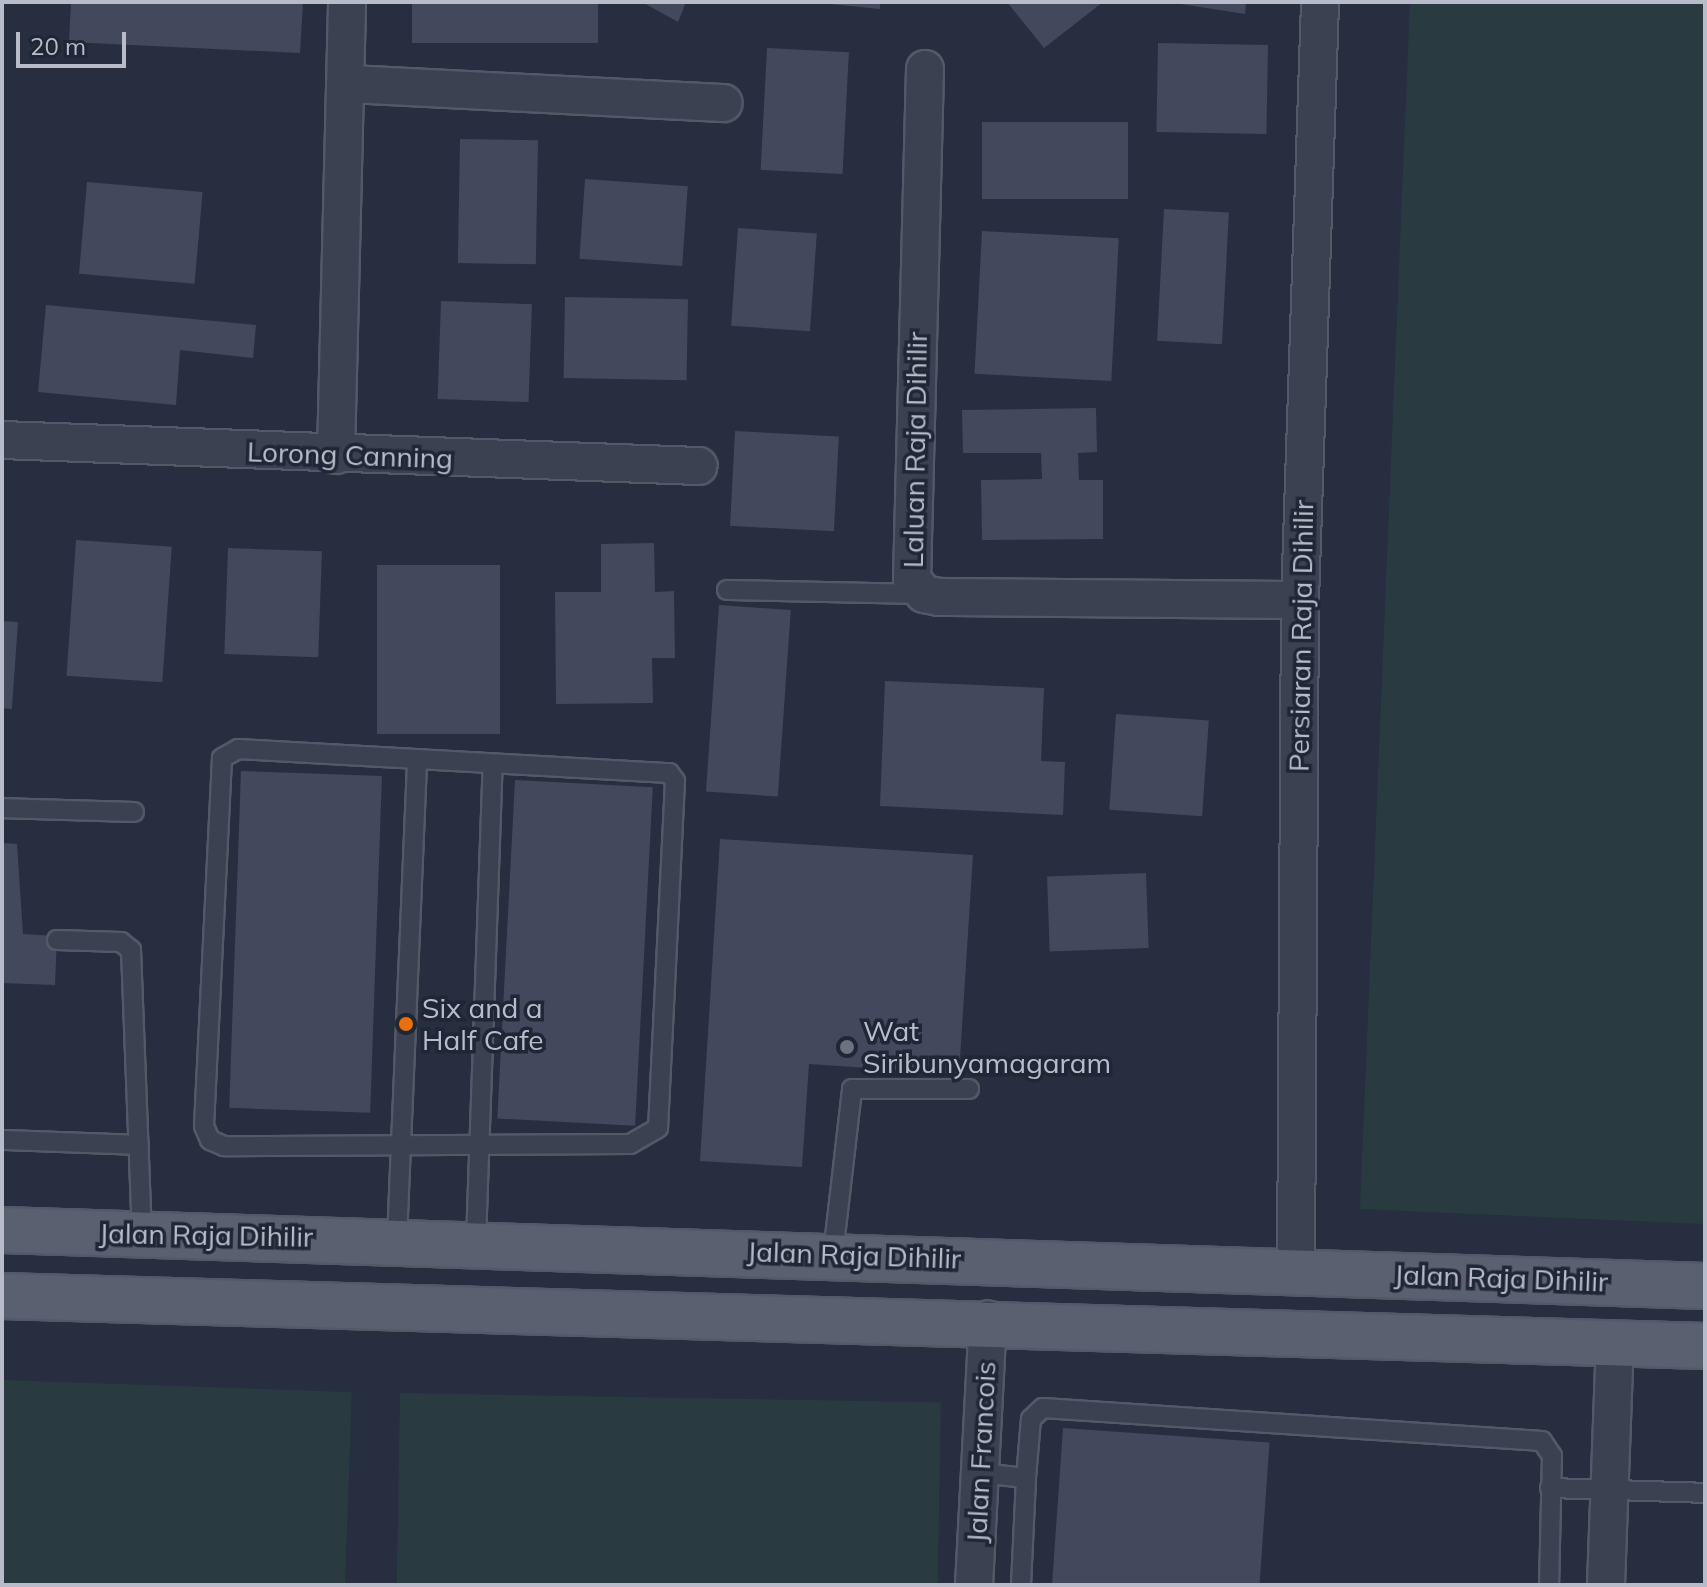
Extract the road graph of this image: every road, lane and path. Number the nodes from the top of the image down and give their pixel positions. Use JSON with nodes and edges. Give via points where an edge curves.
{"nodes":[{"id":1,"x":347,"y":2,"type":"edge"},
{"id":2,"x":1320,"y":2,"type":"edge"},
{"id":3,"x":925,"y":69,"type":"dead end"},
{"id":4,"x":348,"y":84,"type":"junction"},
{"id":5,"x":724,"y":103,"type":"dead end"},
{"id":6,"x":2,"y":440,"type":"edge"},
{"id":7,"x":336,"y":455,"type":"junction"},
{"id":8,"x":699,"y":466,"type":"dead end"},
{"id":9,"x":727,"y":590,"type":"dead end"},
{"id":10,"x":924,"y":594,"type":"junction"},
{"id":11,"x":1300,"y":600,"type":"junction"},
{"id":12,"x":417,"y":762,"type":"junction"},
{"id":13,"x":493,"y":765,"type":"junction"},
{"id":14,"x":2,"y":808,"type":"edge"},
{"id":15,"x":134,"y":812,"type":"dead end"},
{"id":16,"x":57,"y":940,"type":"dead end"},
{"id":17,"x":969,"y":1089,"type":"dead end"},
{"id":18,"x":2,"y":1140,"type":"edge"},
{"id":19,"x":403,"y":1144,"type":"junction"},
{"id":20,"x":480,"y":1144,"type":"junction"},
{"id":21,"x":139,"y":1145,"type":"junction"},
{"id":22,"x":2,"y":1230,"type":"edge"},
{"id":23,"x":142,"y":1234,"type":"junction"},
{"id":24,"x":397,"y":1240,"type":"junction"},
{"id":25,"x":476,"y":1242,"type":"junction"},
{"id":26,"x":833,"y":1254,"type":"junction"},
{"id":27,"x":1296,"y":1269,"type":"junction"},
{"id":28,"x":1705,"y":1286,"type":"edge"},
{"id":29,"x":2,"y":1296,"type":"edge"},
{"id":30,"x":988,"y":1319,"type":"junction"},
{"id":31,"x":1615,"y":1342,"type":"junction"},
{"id":32,"x":1705,"y":1346,"type":"edge"},
{"id":33,"x":980,"y":1473,"type":"junction"},
{"id":34,"x":1026,"y":1478,"type":"junction"},
{"id":35,"x":1550,"y":1488,"type":"junction"},
{"id":36,"x":1610,"y":1489,"type":"junction"},
{"id":37,"x":1705,"y":1493,"type":"edge"},
{"id":38,"x":974,"y":1585,"type":"edge"},
{"id":39,"x":1021,"y":1585,"type":"edge"},
{"id":40,"x":1549,"y":1585,"type":"edge"},
{"id":41,"x":1606,"y":1585,"type":"edge"}],
"edges":[{"from":1,"to":4,"type":"street"},
{"from":2,"to":11,"type":"street","name":"Persiaran Raja Dihilir"},
{"from":3,"to":10,"type":"street","name":"Laluan Raja Dihilir","via":[[909,567]]},
{"from":4,"to":5,"type":"street"},
{"from":4,"to":7,"type":"street"},
{"from":6,"to":7,"type":"street","name":"Lorong Canning"},
{"from":7,"to":8,"type":"street","name":"Lorong Canning"},
{"from":9,"to":10,"type":"lane"},
{"from":10,"to":11,"type":"street","name":"Laluan Raja Dihilir"},
{"from":11,"to":27,"type":"street","name":"Persiaran Raja Dihilir"},
{"from":12,"to":13,"type":"lane"},
{"from":12,"to":19,"type":"lane"},
{"from":12,"to":19,"type":"lane","via":[[238,749],[222,758],[204,1126],[224,1146]]},
{"from":13,"to":20,"type":"lane"},
{"from":13,"to":20,"type":"lane","via":[[669,773],[675,781],[658,1128],[630,1144]]},
{"from":14,"to":15,"type":"lane"},
{"from":16,"to":21,"type":"lane","via":[[121,942],[131,950]]},
{"from":17,"to":26,"type":"lane","via":[[852,1089]]},
{"from":18,"to":21,"type":"lane"},
{"from":19,"to":20,"type":"lane"},
{"from":19,"to":24,"type":"lane"},
{"from":20,"to":25,"type":"lane"},
{"from":21,"to":23,"type":"lane"},
{"from":22,"to":23,"type":"main road","name":"Jalan Raja Dihilir"},
{"from":23,"to":24,"type":"main road","name":"Jalan Raja Dihilir"},
{"from":24,"to":25,"type":"main road","name":"Jalan Raja Dihilir"},
{"from":25,"to":26,"type":"main road","name":"Jalan Raja Dihilir"},
{"from":26,"to":27,"type":"main road","name":"Jalan Raja Dihilir"},
{"from":27,"to":28,"type":"main road","name":"Jalan Raja Dihilir"},
{"from":29,"to":30,"type":"main road"},
{"from":30,"to":31,"type":"main road"},
{"from":30,"to":33,"type":"street","name":"Jalan Francois"},
{"from":31,"to":32,"type":"main road"},
{"from":31,"to":36,"type":"street"},
{"from":33,"to":34,"type":"lane"},
{"from":33,"to":38,"type":"street","name":"Jalan Francois"},
{"from":34,"to":35,"type":"lane","via":[[1031,1419],[1043,1408],[1542,1441],[1552,1456]]},
{"from":34,"to":39,"type":"lane"},
{"from":35,"to":36,"type":"lane"},
{"from":35,"to":40,"type":"lane"},
{"from":36,"to":37,"type":"lane"},
{"from":36,"to":41,"type":"street"}]}
